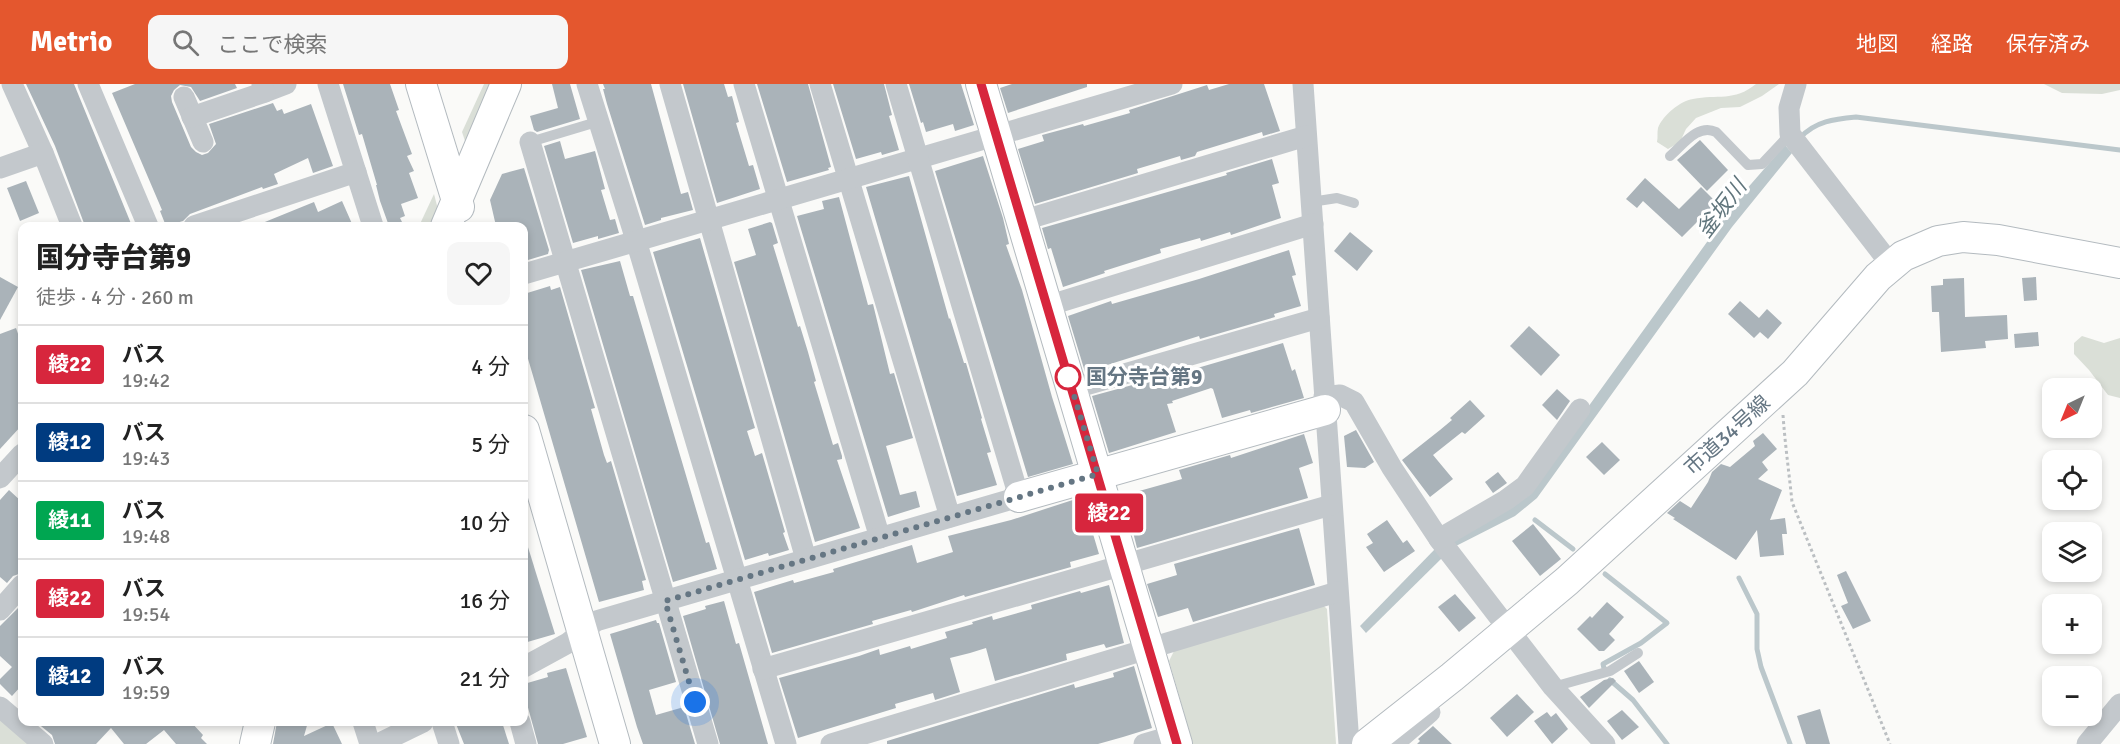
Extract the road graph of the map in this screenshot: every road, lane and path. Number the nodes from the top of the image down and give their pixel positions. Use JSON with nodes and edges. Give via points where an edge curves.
{"nodes":[{"id":1,"x":12,"y":84,"type":"edge"},
{"id":2,"x":88,"y":84,"type":"edge"},
{"id":3,"x":286,"y":84,"type":"edge"},
{"id":4,"x":328,"y":84,"type":"edge"},
{"id":5,"x":421,"y":84,"type":"edge"},
{"id":6,"x":506,"y":84,"type":"edge"},
{"id":7,"x":587,"y":84,"type":"edge"},
{"id":8,"x":670,"y":84,"type":"edge"},
{"id":9,"x":744,"y":84,"type":"edge"},
{"id":10,"x":820,"y":84,"type":"edge"},
{"id":11,"x":896,"y":84,"type":"edge"},
{"id":12,"x":981,"y":84,"type":"edge"},
{"id":13,"x":1172,"y":84,"type":"edge"},
{"id":14,"x":1303,"y":84,"type":"edge"},
{"id":15,"x":1796,"y":84,"type":"edge"},
{"id":16,"x":263,"y":88,"type":"edge"},
{"id":17,"x":184,"y":97,"type":"dead end"},
{"id":18,"x":192,"y":117,"type":"junction"},
{"id":19,"x":600,"y":121,"type":"junction"},
{"id":20,"x":996,"y":135,"type":"junction"},
{"id":21,"x":1306,"y":136,"type":"junction"},
{"id":22,"x":1794,"y":140,"type":"junction"},
{"id":23,"x":203,"y":142,"type":"dead end"},
{"id":24,"x":530,"y":142,"type":"joint"},
{"id":25,"x":43,"y":153,"type":"junction"},
{"id":26,"x":1670,"y":156,"type":"dead end"},
{"id":27,"x":918,"y":157,"type":"junction"},
{"id":28,"x":0,"y":168,"type":"edge"},
{"id":29,"x":356,"y":172,"type":"junction"},
{"id":30,"x":849,"y":177,"type":"junction"},
{"id":31,"x":780,"y":198,"type":"junction"},
{"id":32,"x":1311,"y":202,"type":"junction"},
{"id":33,"x":1354,"y":203,"type":"dead end"},
{"id":34,"x":456,"y":218,"type":"edge"},
{"id":35,"x":708,"y":220,"type":"junction"},
{"id":36,"x":1021,"y":221,"type":"junction"},
{"id":37,"x":70,"y":222,"type":"edge"},
{"id":38,"x":146,"y":222,"type":"edge"},
{"id":39,"x":206,"y":222,"type":"edge"},
{"id":40,"x":372,"y":222,"type":"edge"},
{"id":41,"x":1312,"y":224,"type":"junction"},
{"id":42,"x":636,"y":242,"type":"junction"},
{"id":43,"x":565,"y":262,"type":"junction"},
{"id":44,"x":2120,"y":263,"type":"edge"},
{"id":45,"x":1892,"y":266,"type":"junction"},
{"id":46,"x":528,"y":273,"type":"edge"},
{"id":47,"x":1047,"y":306,"type":"junction"},
{"id":48,"x":1319,"y":318,"type":"junction"},
{"id":49,"x":1072,"y":389,"type":"junction"},
{"id":50,"x":1776,"y":390,"type":"junction"},
{"id":51,"x":1324,"y":404,"type":"junction"},
{"id":52,"x":1580,"y":409,"type":"dead end"},
{"id":53,"x":528,"y":444,"type":"edge"},
{"id":54,"x":18,"y":458,"type":"edge"},
{"id":55,"x":1098,"y":474,"type":"junction"},
{"id":56,"x":0,"y":478,"type":"edge"},
{"id":57,"x":1019,"y":497,"type":"junction"},
{"id":58,"x":1331,"y":505,"type":"junction"},
{"id":59,"x":950,"y":517,"type":"junction"},
{"id":60,"x":880,"y":538,"type":"junction"},
{"id":61,"x":1439,"y":538,"type":"junction"},
{"id":62,"x":806,"y":559,"type":"junction"},
{"id":63,"x":1124,"y":565,"type":"junction"},
{"id":64,"x":737,"y":580,"type":"junction"},
{"id":65,"x":18,"y":590,"type":"edge"},
{"id":66,"x":1337,"y":592,"type":"junction"},
{"id":67,"x":665,"y":601,"type":"junction"},
{"id":68,"x":0,"y":610,"type":"edge"},
{"id":69,"x":1508,"y":630,"type":"junction"},
{"id":70,"x":582,"y":632,"type":"junction"},
{"id":71,"x":1149,"y":650,"type":"junction"},
{"id":72,"x":1638,"y":653,"type":"dead end"},
{"id":73,"x":528,"y":665,"type":"edge"},
{"id":74,"x":763,"y":669,"type":"junction"},
{"id":75,"x":1452,"y":677,"type":"junction"},
{"id":76,"x":1554,"y":687,"type":"junction"},
{"id":77,"x":2120,"y":704,"type":"edge"},
{"id":78,"x":0,"y":707,"type":"edge"},
{"id":79,"x":18,"y":716,"type":"edge"},
{"id":80,"x":28,"y":726,"type":"edge"},
{"id":81,"x":259,"y":726,"type":"edge"},
{"id":82,"x":364,"y":726,"type":"edge"},
{"id":83,"x":415,"y":726,"type":"edge"},
{"id":84,"x":443,"y":726,"type":"edge"},
{"id":85,"x":521,"y":726,"type":"edge"},
{"id":86,"x":1176,"y":740,"type":"edge"},
{"id":87,"x":43,"y":744,"type":"edge"},
{"id":88,"x":255,"y":744,"type":"edge"},
{"id":89,"x":370,"y":744,"type":"edge"},
{"id":90,"x":378,"y":744,"type":"edge"},
{"id":91,"x":448,"y":744,"type":"edge"},
{"id":92,"x":526,"y":744,"type":"edge"},
{"id":93,"x":615,"y":744,"type":"edge"},
{"id":94,"x":708,"y":744,"type":"edge"},
{"id":95,"x":786,"y":744,"type":"edge"},
{"id":96,"x":831,"y":744,"type":"edge"},
{"id":97,"x":1144,"y":744,"type":"edge"},
{"id":98,"x":1349,"y":744,"type":"edge"},
{"id":99,"x":1367,"y":744,"type":"edge"},
{"id":100,"x":1393,"y":744,"type":"edge"},
{"id":101,"x":1605,"y":744,"type":"edge"},
{"id":102,"x":1890,"y":744,"type":"edge"},
{"id":103,"x":2087,"y":744,"type":"edge"}],
"edges":[{"from":1,"to":25,"type":"street"},
{"from":2,"to":38,"type":"street"},
{"from":3,"to":16,"type":"street"},
{"from":4,"to":29,"type":"street"},
{"from":5,"to":34,"type":"street"},
{"from":6,"to":34,"type":"street"},
{"from":7,"to":19,"type":"street"},
{"from":8,"to":35,"type":"street"},
{"from":9,"to":31,"type":"street"},
{"from":10,"to":30,"type":"street"},
{"from":11,"to":27,"type":"street"},
{"from":12,"to":20,"type":"street"},
{"from":13,"to":20,"type":"street"},
{"from":14,"to":21,"type":"street"},
{"from":15,"to":22,"type":"street","via":[[1790,108]]},
{"from":16,"to":18,"type":"street"},
{"from":17,"to":18,"type":"street"},
{"from":18,"to":23,"type":"street"},
{"from":19,"to":24,"type":"lane"},
{"from":19,"to":42,"type":"street"},
{"from":20,"to":27,"type":"street"},
{"from":20,"to":36,"type":"street"},
{"from":21,"to":32,"type":"street"},
{"from":21,"to":36,"type":"street"},
{"from":22,"to":26,"type":"lane","via":[[1762,164],[1748,165],[1716,132],[1703,129]]},
{"from":22,"to":45,"type":"street"},
{"from":24,"to":43,"type":"street"},
{"from":25,"to":28,"type":"street"},
{"from":25,"to":37,"type":"street"},
{"from":27,"to":30,"type":"street"},
{"from":27,"to":57,"type":"street"},
{"from":29,"to":39,"type":"street"},
{"from":29,"to":40,"type":"street"},
{"from":30,"to":31,"type":"street"},
{"from":30,"to":59,"type":"street"},
{"from":31,"to":35,"type":"street"},
{"from":31,"to":60,"type":"street"},
{"from":32,"to":33,"type":"lane","via":[[1337,198]]},
{"from":32,"to":41,"type":"street"},
{"from":35,"to":42,"type":"street"},
{"from":35,"to":62,"type":"street"},
{"from":36,"to":47,"type":"street"},
{"from":41,"to":47,"type":"street"},
{"from":41,"to":48,"type":"street"},
{"from":42,"to":43,"type":"street"},
{"from":42,"to":64,"type":"street"},
{"from":43,"to":46,"type":"street"},
{"from":43,"to":67,"type":"street"},
{"from":44,"to":45,"type":"street","name":"市道34号線","via":[[1964,237],[1916,250]]},
{"from":45,"to":50,"type":"street","name":"市道34号線"},
{"from":47,"to":49,"type":"street"},
{"from":48,"to":49,"type":"street"},
{"from":48,"to":51,"type":"street"},
{"from":49,"to":55,"type":"street"},
{"from":50,"to":69,"type":"street","name":"市道34号線","via":[[1568,581]]},
{"from":50,"to":102,"type":"path","via":[[1783,406],[1792,502]]},
{"from":51,"to":55,"type":"street"},
{"from":51,"to":58,"type":"street"},
{"from":51,"to":61,"type":"street","via":[[1340,395],[1354,402]]},
{"from":52,"to":61,"type":"street","via":[[1525,486]]},
{"from":53,"to":70,"type":"street"},
{"from":54,"to":56,"type":"street"},
{"from":55,"to":57,"type":"street"},
{"from":55,"to":63,"type":"street"},
{"from":57,"to":59,"type":"street"},
{"from":58,"to":63,"type":"street"},
{"from":58,"to":66,"type":"street"},
{"from":59,"to":60,"type":"street"},
{"from":60,"to":62,"type":"street"},
{"from":61,"to":69,"type":"street"},
{"from":62,"to":64,"type":"street"},
{"from":63,"to":71,"type":"street"},
{"from":63,"to":74,"type":"street"},
{"from":64,"to":67,"type":"street"},
{"from":64,"to":74,"type":"street"},
{"from":65,"to":68,"type":"street"},
{"from":66,"to":71,"type":"street"},
{"from":66,"to":98,"type":"street"},
{"from":67,"to":70,"type":"street","via":[[596,621]]},
{"from":67,"to":94,"type":"street"},
{"from":69,"to":75,"type":"street","name":"市道34号線"},
{"from":69,"to":76,"type":"street"},
{"from":70,"to":73,"type":"street"},
{"from":70,"to":93,"type":"street"},
{"from":71,"to":86,"type":"street"},
{"from":71,"to":96,"type":"street"},
{"from":72,"to":76,"type":"lane","via":[[1605,672]]},
{"from":74,"to":95,"type":"street"},
{"from":75,"to":99,"type":"street","name":"市道34号線"},
{"from":75,"to":100,"type":"street","via":[[1458,687]]},
{"from":76,"to":101,"type":"street"},
{"from":77,"to":103,"type":"street"},
{"from":78,"to":79,"type":"street"},
{"from":80,"to":87,"type":"street"},
{"from":81,"to":88,"type":"street"},
{"from":82,"to":89,"type":"street"},
{"from":83,"to":90,"type":"street"},
{"from":84,"to":91,"type":"street"},
{"from":85,"to":92,"type":"street"},
{"from":86,"to":97,"type":"street"}]}
